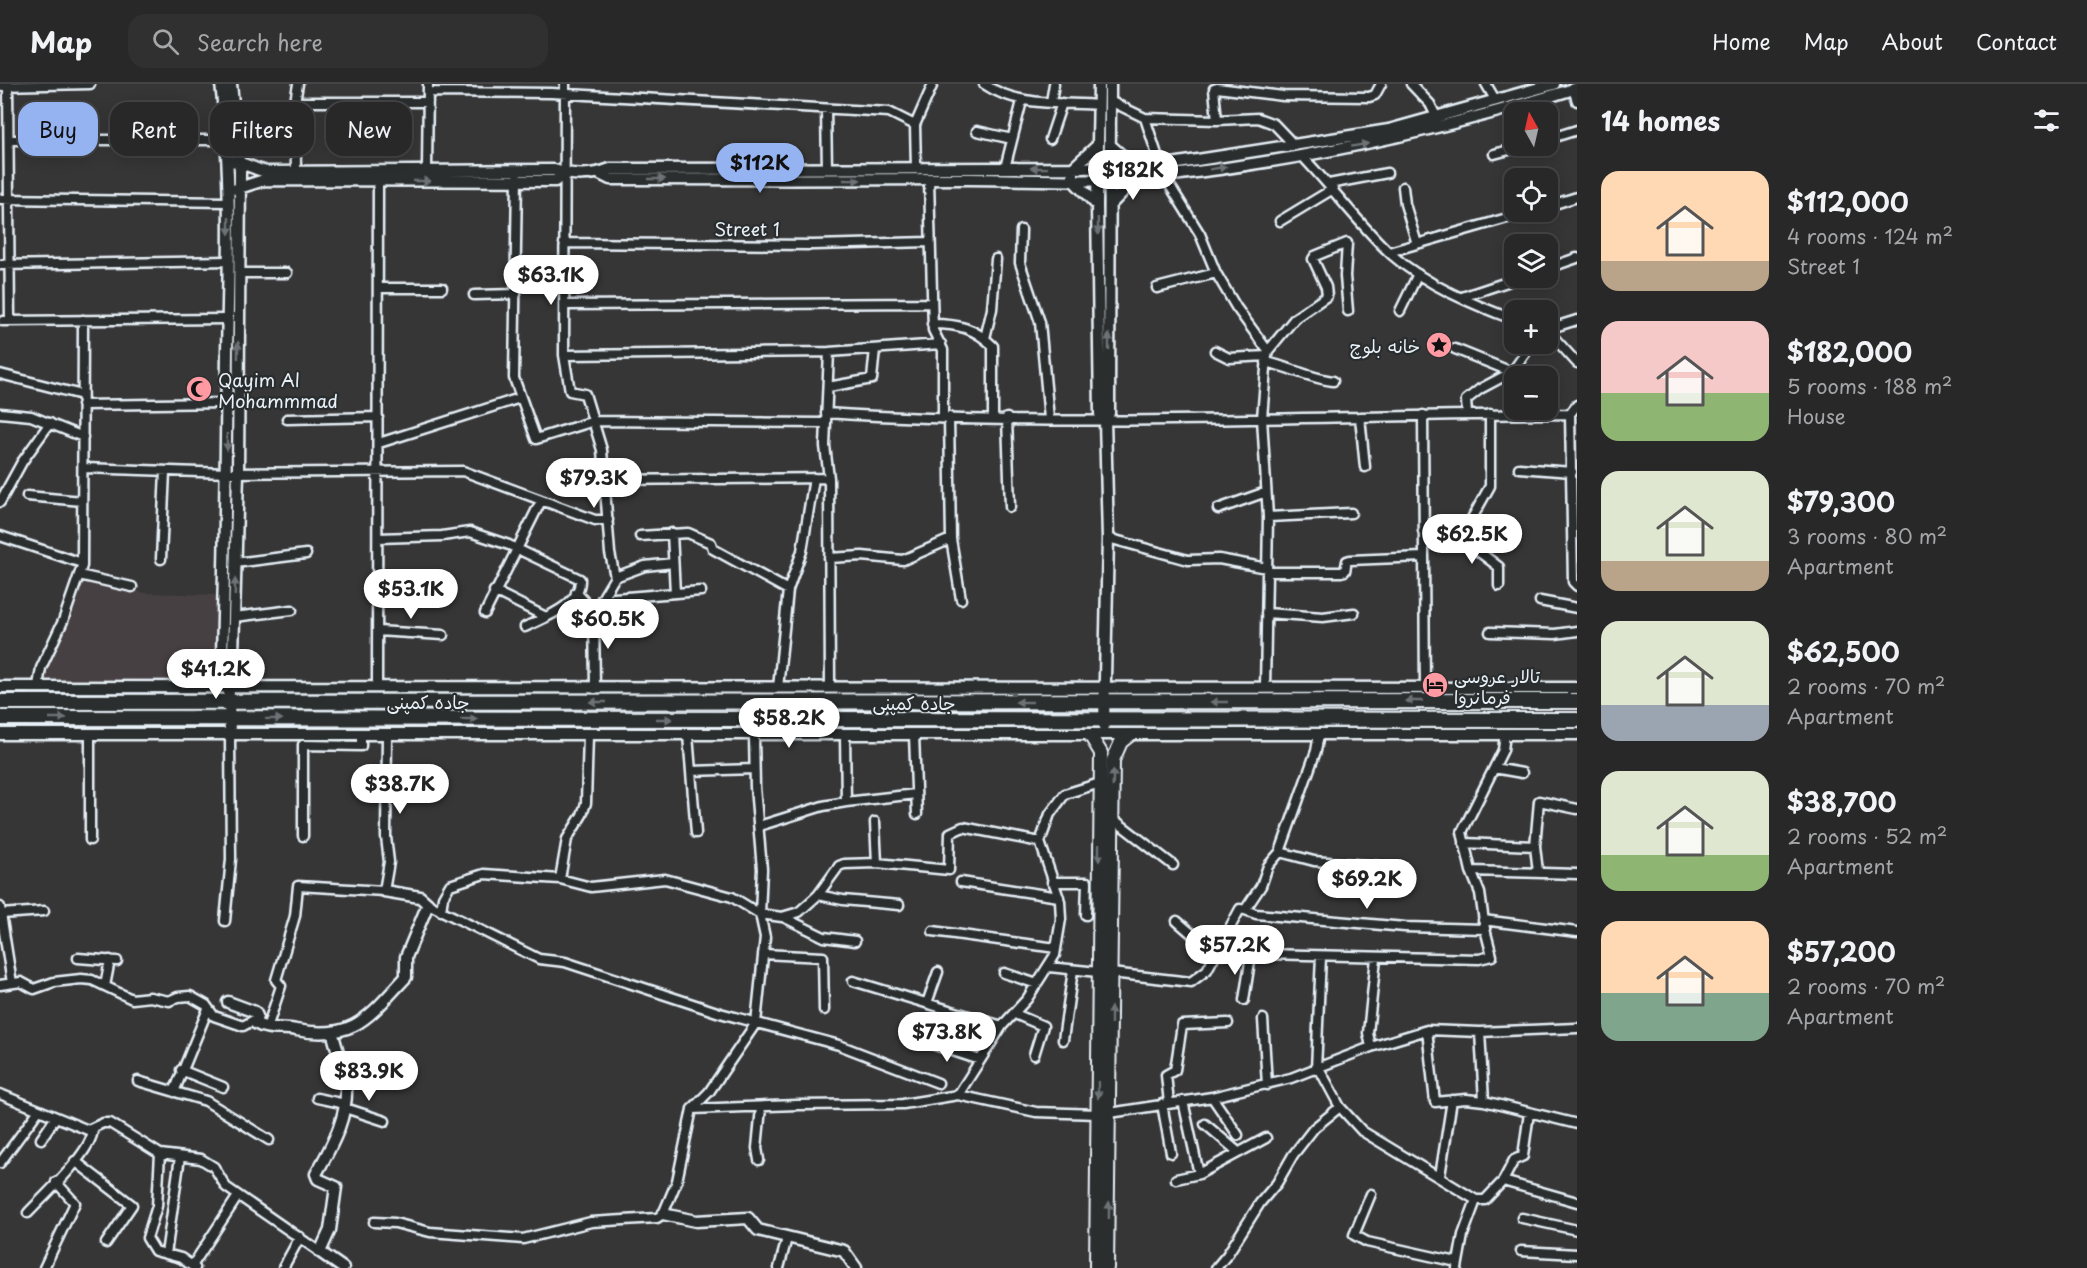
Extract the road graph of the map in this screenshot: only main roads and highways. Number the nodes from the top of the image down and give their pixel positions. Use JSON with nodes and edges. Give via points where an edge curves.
{"nodes":[{"id":1,"x":1577,"y":701,"type":"edge"},
{"id":2,"x":0,"y":702,"type":"edge"},
{"id":3,"x":0,"y":718,"type":"edge"},
{"id":4,"x":1577,"y":720,"type":"edge"},
{"id":5,"x":1090,"y":735,"type":"road end"},
{"id":6,"x":1130,"y":735,"type":"road end"},
{"id":7,"x":1105,"y":973,"type":"junction"},
{"id":8,"x":1104,"y":1150,"type":"junction"},
{"id":9,"x":1096,"y":1268,"type":"edge"},
{"id":10,"x":1107,"y":1268,"type":"edge"}],
"edges":[{"from":1,"to":2,"type":"highway","name":"جاده کمپنی","one_way":true,"via":[[1105,694],[230,695]]},
{"from":3,"to":4,"type":"highway","name":"جاده کمپنی","one_way":true,"via":[[1104,719],[1272,727]]},
{"from":5,"to":7,"type":"main road","one_way":true,"via":[[1101,753]]},
{"from":7,"to":6,"type":"main road","one_way":true,"via":[[1113,760],[1121,742]]},
{"from":7,"to":8,"type":"main road"},
{"from":8,"to":9,"type":"main road"},
{"from":10,"to":8,"type":"main road","one_way":true}]}
